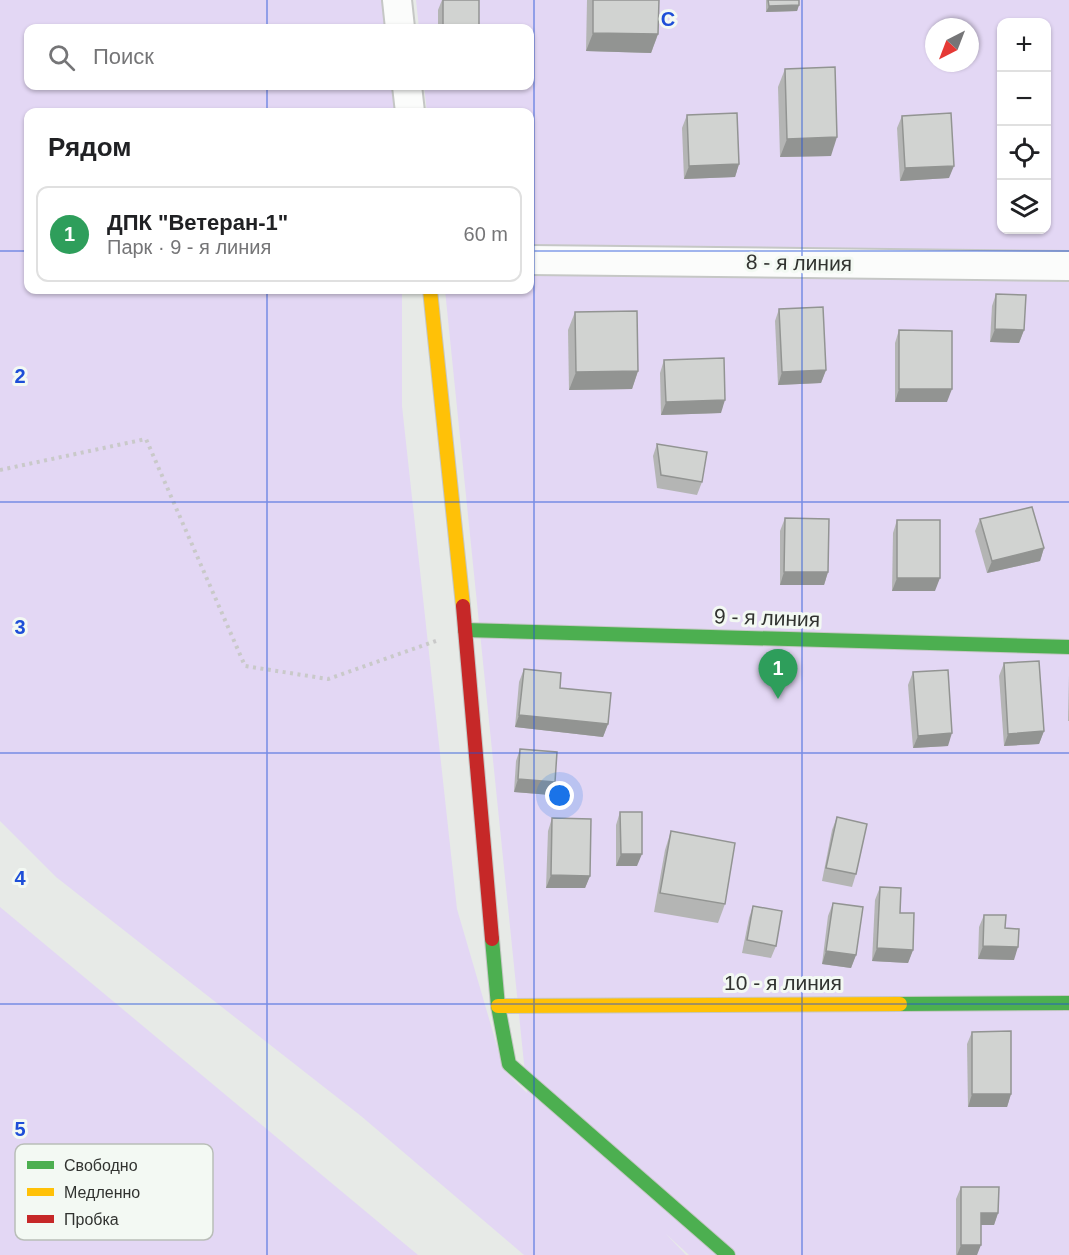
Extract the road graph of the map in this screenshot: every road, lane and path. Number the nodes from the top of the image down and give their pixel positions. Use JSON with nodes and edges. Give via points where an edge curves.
{"nodes":[{"id":1,"x":397,"y":0,"type":"edge"},
{"id":2,"x":400,"y":24,"type":"edge"},
{"id":3,"x":407,"y":90,"type":"edge"},
{"id":4,"x":410,"y":108,"type":"edge"},
{"id":5,"x":534,"y":260,"type":"edge"},
{"id":6,"x":1069,"y":266,"type":"edge"},
{"id":7,"x":430,"y":294,"type":"edge"},
{"id":8,"x":0,"y":470,"type":"edge"},
{"id":9,"x":465,"y":630,"type":"junction"},
{"id":10,"x":1069,"y":647,"type":"edge"},
{"id":11,"x":1069,"y":1003,"type":"edge"},
{"id":12,"x":498,"y":1006,"type":"junction"},
{"id":13,"x":728,"y":1255,"type":"edge"}],
"edges":[{"from":1,"to":2,"type":"street"},
{"from":3,"to":4,"type":"street"},
{"from":5,"to":6,"type":"street","name":"8 - я линия"},
{"from":7,"to":9,"type":"street"},
{"from":8,"to":9,"type":"path","via":[[146,438],[245,666],[328,679]]},
{"from":9,"to":10,"type":"street","name":"9 - я линия"},
{"from":9,"to":12,"type":"street"},
{"from":11,"to":12,"type":"street","name":"10 - я линия"},
{"from":12,"to":13,"type":"street","via":[[509,1064]]}]}
